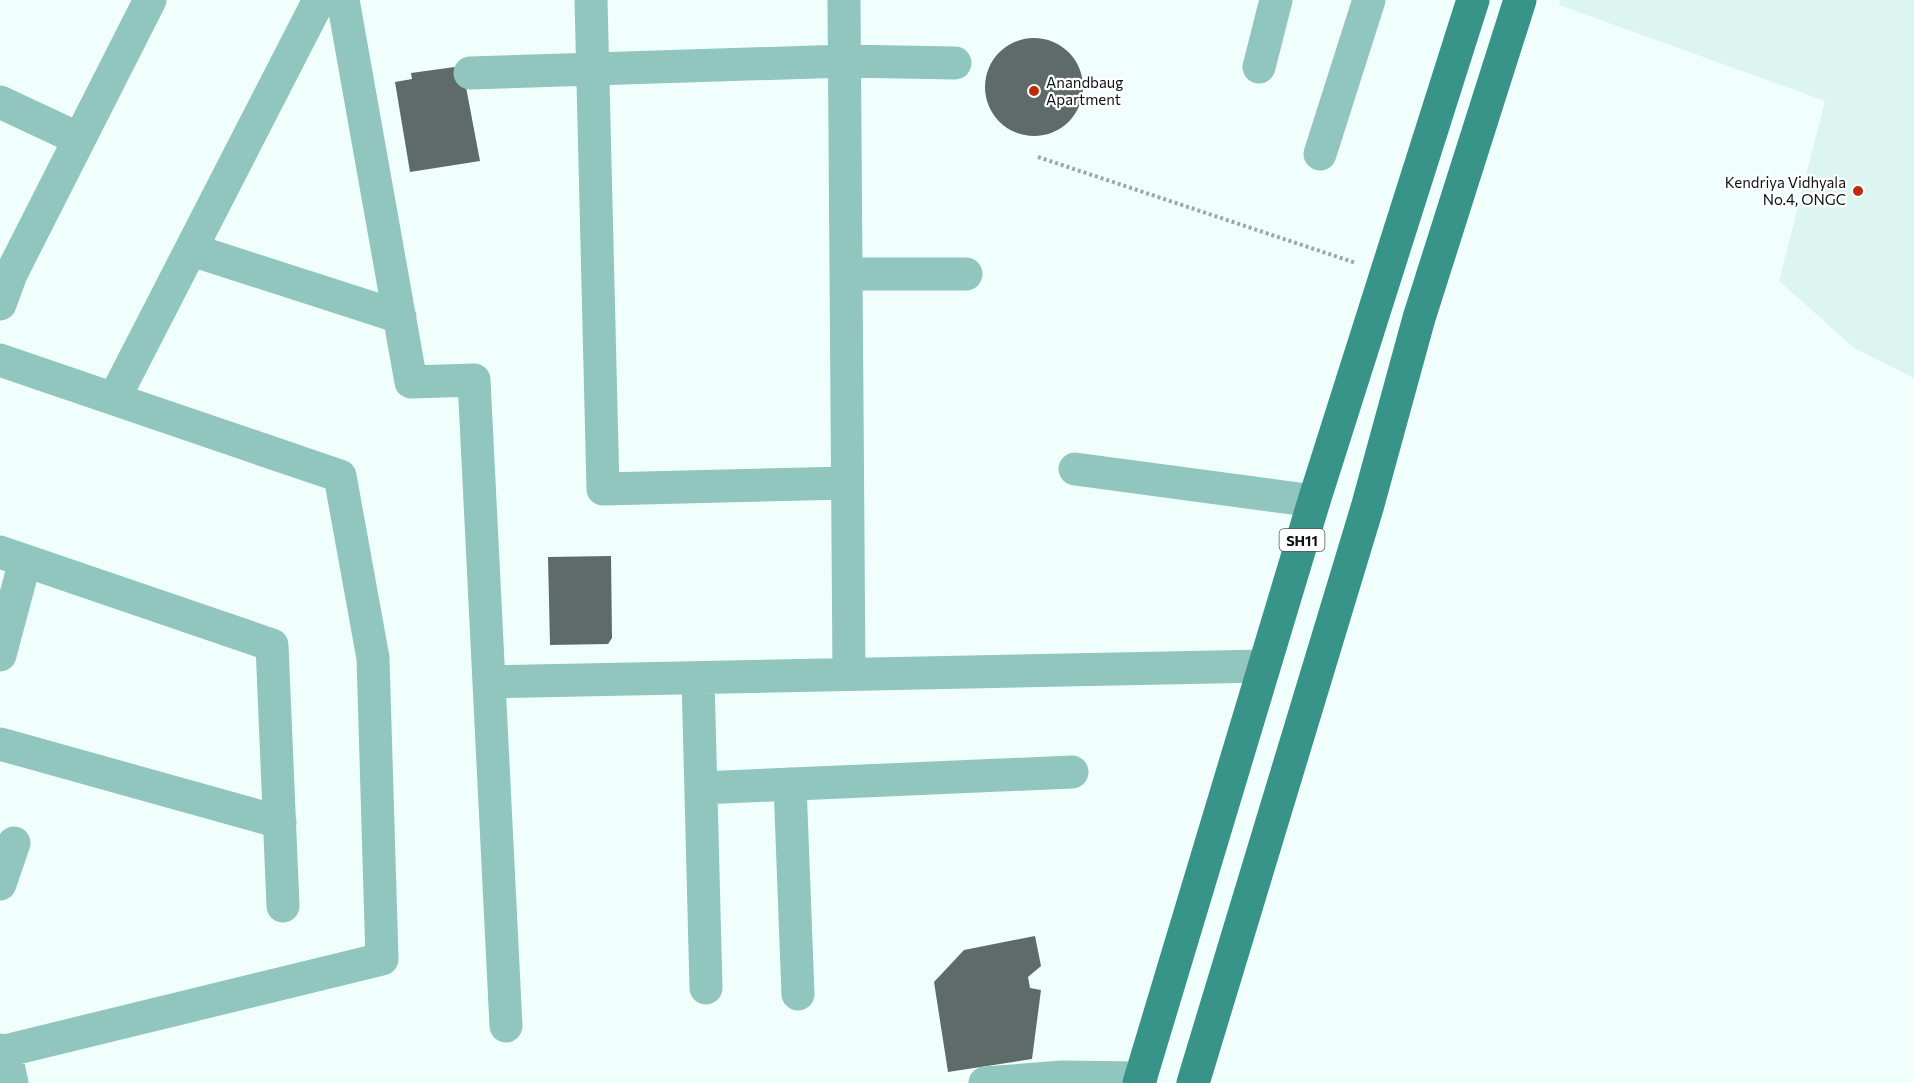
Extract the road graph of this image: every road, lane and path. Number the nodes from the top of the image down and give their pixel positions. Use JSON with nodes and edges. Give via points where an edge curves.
{"nodes":[{"id":1,"x":319,"y":0,"type":"edge"},
{"id":2,"x":343,"y":0,"type":"edge"},
{"id":3,"x":591,"y":0,"type":"edge"},
{"id":4,"x":844,"y":0,"type":"edge"},
{"id":5,"x":1276,"y":0,"type":"edge"},
{"id":6,"x":1369,"y":0,"type":"edge"},
{"id":7,"x":1473,"y":0,"type":"edge"},
{"id":8,"x":1520,"y":0,"type":"edge"},
{"id":9,"x":143,"y":2,"type":"edge"},
{"id":10,"x":845,"y":61,"type":"junction"},
{"id":11,"x":955,"y":63,"type":"dead end"},
{"id":12,"x":1259,"y":67,"type":"dead end"},
{"id":13,"x":592,"y":69,"type":"junction"},
{"id":14,"x":470,"y":73,"type":"dead end"},
{"id":15,"x":0,"y":102,"type":"edge"},
{"id":16,"x":79,"y":139,"type":"junction"},
{"id":17,"x":1320,"y":154,"type":"dead end"},
{"id":18,"x":1038,"y":157,"type":"dead end"},
{"id":19,"x":192,"y":250,"type":"junction"},
{"id":20,"x":1386,"y":273,"type":"junction"},
{"id":21,"x":846,"y":274,"type":"junction"},
{"id":22,"x":966,"y":274,"type":"dead end"},
{"id":23,"x":0,"y":304,"type":"edge"},
{"id":24,"x":400,"y":316,"type":"junction"},
{"id":25,"x":0,"y":360,"type":"edge"},
{"id":26,"x":114,"y":399,"type":"junction"},
{"id":27,"x":1075,"y":469,"type":"dead end"},
{"id":28,"x":847,"y":483,"type":"junction"},
{"id":29,"x":1314,"y":501,"type":"junction"},
{"id":30,"x":12,"y":556,"type":"edge"},
{"id":31,"x":0,"y":655,"type":"edge"},
{"id":32,"x":1264,"y":666,"type":"junction"},
{"id":33,"x":849,"y":674,"type":"junction"},
{"id":34,"x":698,"y":678,"type":"junction"},
{"id":35,"x":489,"y":682,"type":"junction"},
{"id":36,"x":0,"y":744,"type":"edge"},
{"id":37,"x":1072,"y":772,"type":"dead end"},
{"id":38,"x":790,"y":784,"type":"junction"},
{"id":39,"x":701,"y":788,"type":"junction"},
{"id":40,"x":280,"y":822,"type":"junction"},
{"id":41,"x":14,"y":843,"type":"dead end"},
{"id":42,"x":0,"y":884,"type":"edge"},
{"id":43,"x":283,"y":906,"type":"dead end"},
{"id":44,"x":706,"y":988,"type":"dead end"},
{"id":45,"x":798,"y":994,"type":"dead end"},
{"id":46,"x":506,"y":1026,"type":"dead end"},
{"id":47,"x":2,"y":1050,"type":"edge"},
{"id":48,"x":1140,"y":1080,"type":"edge"},
{"id":49,"x":12,"y":1083,"type":"edge"},
{"id":50,"x":985,"y":1083,"type":"edge"},
{"id":51,"x":1193,"y":1083,"type":"edge"}],
"edges":[{"from":1,"to":19,"type":"street"},
{"from":2,"to":24,"type":"street"},
{"from":3,"to":13,"type":"street"},
{"from":4,"to":10,"type":"street"},
{"from":5,"to":12,"type":"street"},
{"from":6,"to":17,"type":"street"},
{"from":7,"to":20,"type":"main road","number":"SH11"},
{"from":8,"to":51,"type":"main road","via":[[1419,318],[1367,508]]},
{"from":9,"to":16,"type":"street"},
{"from":10,"to":11,"type":"street"},
{"from":10,"to":13,"type":"street"},
{"from":10,"to":21,"type":"street"},
{"from":13,"to":14,"type":"street"},
{"from":13,"to":28,"type":"street","via":[[603,489]]},
{"from":15,"to":16,"type":"street"},
{"from":16,"to":23,"type":"street","via":[[11,274]]},
{"from":18,"to":20,"type":"path"},
{"from":19,"to":24,"type":"street"},
{"from":19,"to":26,"type":"street"},
{"from":20,"to":29,"type":"main road","number":"SH11"},
{"from":21,"to":22,"type":"street"},
{"from":21,"to":28,"type":"street"},
{"from":24,"to":35,"type":"street","via":[[411,382],[474,380]]},
{"from":25,"to":26,"type":"street"},
{"from":26,"to":47,"type":"street","via":[[340,476],[373,658],[382,959]]},
{"from":27,"to":29,"type":"street"},
{"from":28,"to":33,"type":"street"},
{"from":29,"to":32,"type":"main road","number":"SH11"},
{"from":30,"to":31,"type":"street"},
{"from":30,"to":40,"type":"street","via":[[272,645]]},
{"from":32,"to":33,"type":"street"},
{"from":32,"to":48,"type":"main road","number":"SH11"},
{"from":33,"to":34,"type":"street"},
{"from":34,"to":35,"type":"street"},
{"from":34,"to":39,"type":"street"},
{"from":35,"to":46,"type":"street"},
{"from":36,"to":40,"type":"street"},
{"from":37,"to":38,"type":"street"},
{"from":38,"to":39,"type":"street"},
{"from":38,"to":45,"type":"street"},
{"from":39,"to":44,"type":"street"},
{"from":40,"to":43,"type":"street"},
{"from":41,"to":42,"type":"street"},
{"from":47,"to":49,"type":"street"},
{"from":48,"to":50,"type":"street","via":[[1062,1077]]}]}
